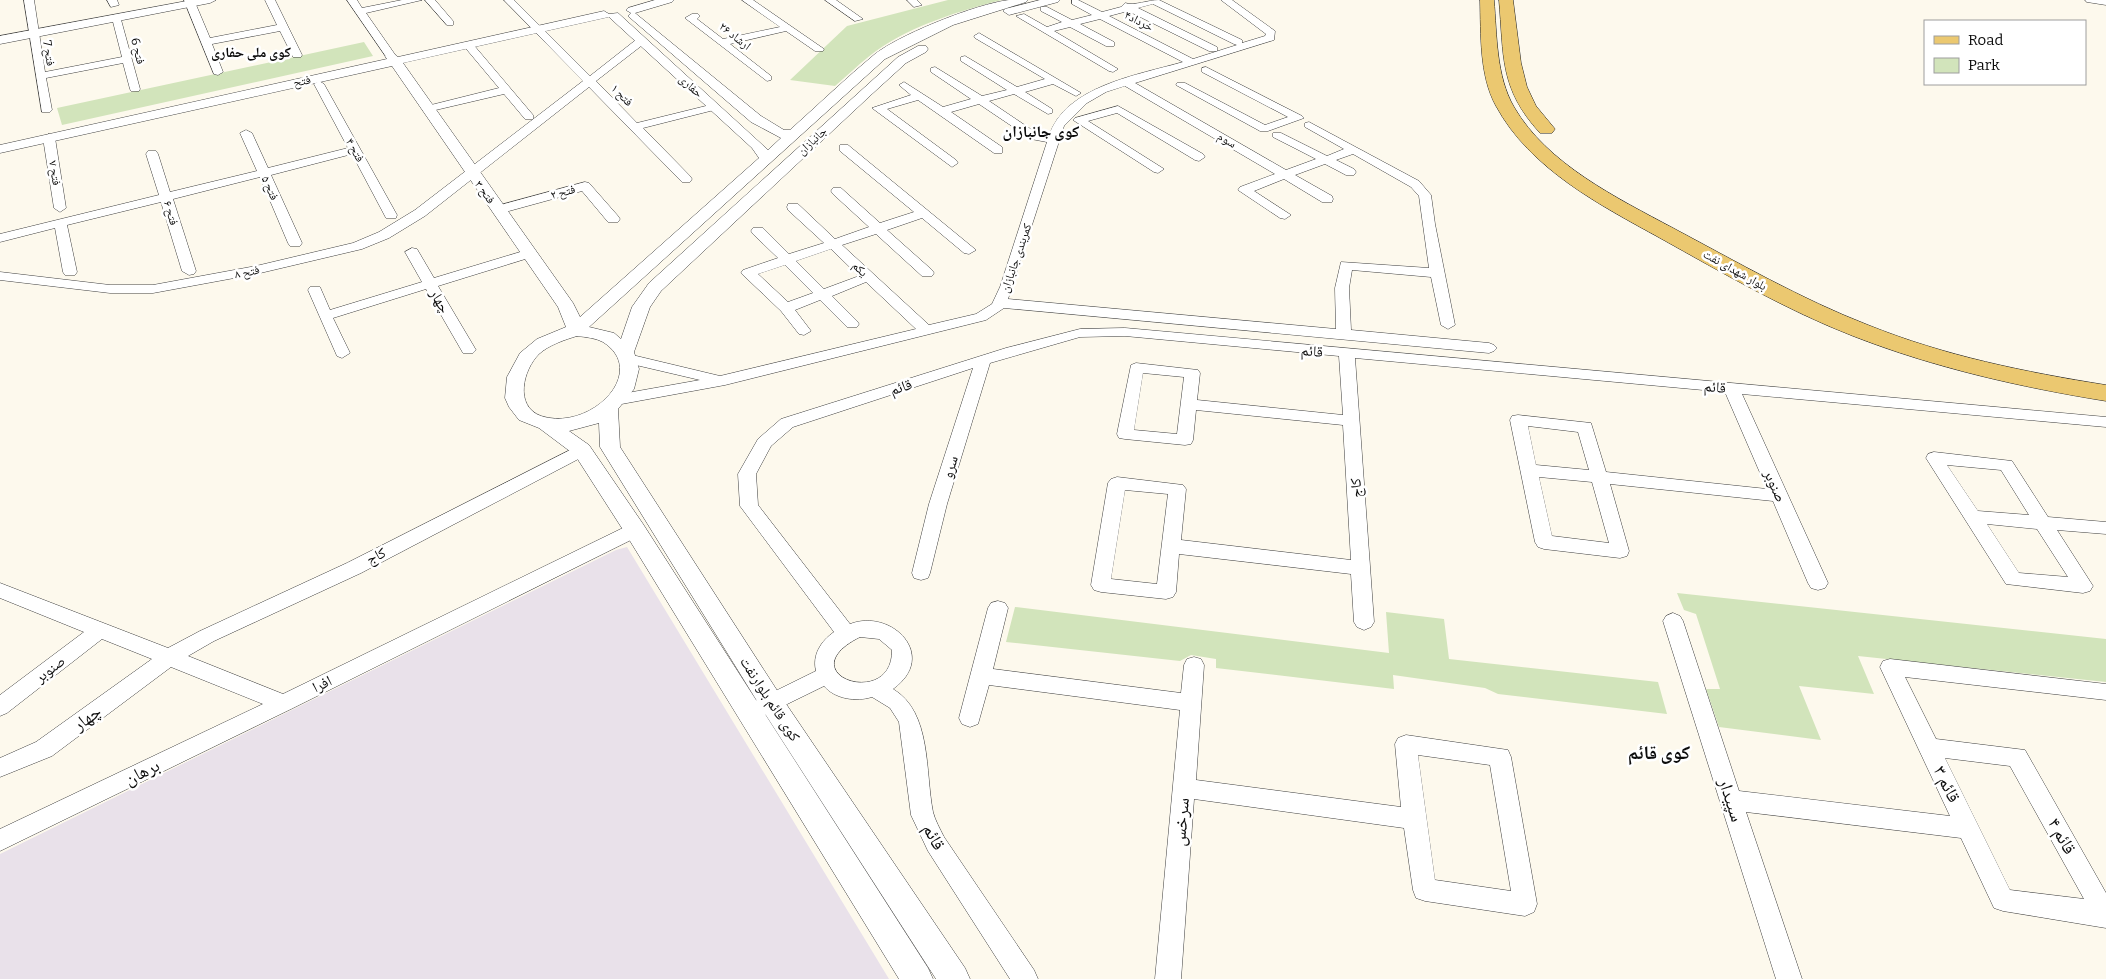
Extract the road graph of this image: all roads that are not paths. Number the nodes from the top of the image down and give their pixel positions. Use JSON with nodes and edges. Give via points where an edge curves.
{"nodes":[{"id":1,"x":29,"y":0,"type":"edge"},
{"id":2,"x":210,"y":0,"type":"edge"},
{"id":3,"x":270,"y":0,"type":"edge"},
{"id":4,"x":352,"y":0,"type":"edge"},
{"id":5,"x":417,"y":0,"type":"edge"},
{"id":6,"x":430,"y":0,"type":"edge"},
{"id":7,"x":509,"y":0,"type":"edge"},
{"id":8,"x":644,"y":0,"type":"edge"},
{"id":9,"x":668,"y":0,"type":"edge"},
{"id":10,"x":747,"y":0,"type":"edge"},
{"id":11,"x":830,"y":0,"type":"edge"},
{"id":12,"x":1022,"y":0,"type":"edge"},
{"id":13,"x":1114,"y":0,"type":"edge"},
{"id":14,"x":1154,"y":0,"type":"edge"},
{"id":15,"x":1226,"y":0,"type":"edge"},
{"id":16,"x":1487,"y":0,"type":"edge"},
{"id":17,"x":1506,"y":0,"type":"edge"},
{"id":18,"x":2091,"y":0,"type":"edge"},
{"id":19,"x":189,"y":1,"type":"edge"},
{"id":20,"x":1075,"y":2,"type":"dead end"},
{"id":21,"x":2106,"y":2,"type":"edge"},
{"id":22,"x":1049,"y":4,"type":"edge"},
{"id":23,"x":1129,"y":8,"type":"junction"},
{"id":24,"x":614,"y":9,"type":"junction"},
{"id":25,"x":360,"y":11,"type":"junction"},
{"id":26,"x":1100,"y":15,"type":"junction"},
{"id":27,"x":695,"y":16,"type":"dead end"},
{"id":28,"x":1021,"y":16,"type":"dead end"},
{"id":29,"x":117,"y":18,"type":"junction"},
{"id":30,"x":858,"y":19,"type":"dead end"},
{"id":31,"x":450,"y":23,"type":"dead end"},
{"id":32,"x":1070,"y":23,"type":"junction"},
{"id":33,"x":284,"y":27,"type":"junction"},
{"id":34,"x":536,"y":27,"type":"junction"},
{"id":35,"x":788,"y":28,"type":"junction"},
{"id":36,"x":1045,"y":30,"type":"junction"},
{"id":37,"x":33,"y":32,"type":"junction"},
{"id":38,"x":0,"y":36,"type":"edge"},
{"id":39,"x":979,"y":36,"type":"dead end"},
{"id":40,"x":0,"y":40,"type":"edge"},
{"id":41,"x":641,"y":41,"type":"junction"},
{"id":42,"x":207,"y":42,"type":"junction"},
{"id":43,"x":724,"y":42,"type":"junction"},
{"id":44,"x":1238,"y":42,"type":"dead end"},
{"id":45,"x":1110,"y":44,"type":"dead end"},
{"id":46,"x":468,"y":46,"type":"junction"},
{"id":47,"x":819,"y":48,"type":"dead end"},
{"id":48,"x":1213,"y":50,"type":"dead end"},
{"id":49,"x":297,"y":55,"type":"dead end"},
{"id":50,"x":127,"y":59,"type":"junction"},
{"id":51,"x":392,"y":59,"type":"junction"},
{"id":52,"x":965,"y":59,"type":"dead end"},
{"id":53,"x":1192,"y":63,"type":"junction"},
{"id":54,"x":1113,"y":68,"type":"dead end"},
{"id":55,"x":936,"y":70,"type":"dead end"},
{"id":56,"x":1206,"y":70,"type":"dead end"},
{"id":57,"x":218,"y":72,"type":"dead end"},
{"id":58,"x":40,"y":76,"type":"junction"},
{"id":59,"x":767,"y":78,"type":"dead end"},
{"id":60,"x":1054,"y":80,"type":"junction"},
{"id":61,"x":589,"y":82,"type":"junction"},
{"id":62,"x":1126,"y":83,"type":"junction"},
{"id":63,"x":319,"y":84,"type":"dead end"},
{"id":64,"x":1181,"y":84,"type":"dead end"},
{"id":65,"x":904,"y":85,"type":"dead end"},
{"id":66,"x":847,"y":88,"type":"junction"},
{"id":67,"x":135,"y":89,"type":"dead end"},
{"id":68,"x":506,"y":90,"type":"junction"},
{"id":69,"x":1016,"y":90,"type":"junction"},
{"id":70,"x":867,"y":91,"type":"junction"},
{"id":71,"x":1076,"y":93,"type":"dead end"},
{"id":72,"x":920,"y":96,"type":"junction"},
{"id":73,"x":980,"y":101,"type":"junction"},
{"id":74,"x":1215,"y":102,"type":"junction"},
{"id":75,"x":1166,"y":105,"type":"junction"},
{"id":76,"x":714,"y":107,"type":"junction"},
{"id":77,"x":426,"y":109,"type":"junction"},
{"id":78,"x":46,"y":110,"type":"dead end"},
{"id":79,"x":942,"y":111,"type":"junction"},
{"id":80,"x":1048,"y":111,"type":"dead end"},
{"id":81,"x":1180,"y":114,"type":"junction"},
{"id":82,"x":1130,"y":116,"type":"junction"},
{"id":83,"x":529,"y":117,"type":"dead end"},
{"id":84,"x":1309,"y":125,"type":"dead end"},
{"id":85,"x":634,"y":127,"type":"junction"},
{"id":86,"x":246,"y":134,"type":"dead end"},
{"id":87,"x":794,"y":135,"type":"junction"},
{"id":88,"x":1277,"y":135,"type":"dead end"},
{"id":89,"x":49,"y":138,"type":"junction"},
{"id":90,"x":1054,"y":140,"type":"junction"},
{"id":91,"x":0,"y":143,"type":"edge"},
{"id":92,"x":844,"y":148,"type":"dead end"},
{"id":93,"x":0,"y":149,"type":"edge"},
{"id":94,"x":355,"y":150,"type":"junction"},
{"id":95,"x":998,"y":150,"type":"dead end"},
{"id":96,"x":1353,"y":150,"type":"junction"},
{"id":97,"x":152,"y":154,"type":"dead end"},
{"id":98,"x":1199,"y":157,"type":"dead end"},
{"id":99,"x":767,"y":158,"type":"junction"},
{"id":100,"x":1326,"y":160,"type":"junction"},
{"id":101,"x":952,"y":163,"type":"dead end"},
{"id":102,"x":1158,"y":169,"type":"dead end"},
{"id":103,"x":1350,"y":172,"type":"dead end"},
{"id":104,"x":264,"y":173,"type":"junction"},
{"id":105,"x":471,"y":173,"type":"junction"},
{"id":106,"x":1284,"y":174,"type":"junction"},
{"id":107,"x":686,"y":179,"type":"dead end"},
{"id":108,"x":837,"y":192,"type":"dead end"},
{"id":109,"x":166,"y":197,"type":"junction"},
{"id":110,"x":1327,"y":199,"type":"dead end"},
{"id":111,"x":793,"y":207,"type":"dead end"},
{"id":112,"x":60,"y":208,"type":"dead end"},
{"id":113,"x":498,"y":210,"type":"junction"},
{"id":114,"x":924,"y":213,"type":"junction"},
{"id":115,"x":392,"y":215,"type":"dead end"},
{"id":116,"x":1285,"y":215,"type":"dead end"},
{"id":117,"x":613,"y":219,"type":"dead end"},
{"id":118,"x":60,"y":223,"type":"junction"},
{"id":119,"x":878,"y":229,"type":"junction"},
{"id":120,"x":758,"y":231,"type":"dead end"},
{"id":121,"x":0,"y":238,"type":"edge"},
{"id":122,"x":295,"y":242,"type":"dead end"},
{"id":123,"x":832,"y":244,"type":"junction"},
{"id":124,"x":969,"y":250,"type":"dead end"},
{"id":125,"x":412,"y":252,"type":"dead end"},
{"id":126,"x":530,"y":253,"type":"junction"},
{"id":127,"x":786,"y":259,"type":"junction"},
{"id":128,"x":189,"y":271,"type":"dead end"},
{"id":129,"x":70,"y":272,"type":"dead end"},
{"id":130,"x":927,"y":273,"type":"dead end"},
{"id":131,"x":1437,"y":273,"type":"junction"},
{"id":132,"x":0,"y":276,"type":"edge"},
{"id":133,"x":868,"y":277,"type":"junction"},
{"id":134,"x":430,"y":284,"type":"junction"},
{"id":135,"x":315,"y":290,"type":"dead end"},
{"id":136,"x":821,"y":294,"type":"junction"},
{"id":137,"x":999,"y":303,"type":"junction"},
{"id":138,"x":786,"y":308,"type":"junction"},
{"id":139,"x":324,"y":316,"type":"junction"},
{"id":140,"x":852,"y":324,"type":"dead end"},
{"id":141,"x":1448,"y":325,"type":"dead end"},
{"id":142,"x":576,"y":330,"type":"junction"},
{"id":143,"x":926,"y":331,"type":"junction"},
{"id":144,"x":804,"y":332,"type":"dead end"},
{"id":145,"x":1344,"y":334,"type":"junction"},
{"id":146,"x":1489,"y":348,"type":"dead end"},
{"id":147,"x":468,"y":350,"type":"dead end"},
{"id":148,"x":342,"y":353,"type":"dead end"},
{"id":149,"x":1347,"y":354,"type":"junction"},
{"id":150,"x":627,"y":355,"type":"junction"},
{"id":151,"x":982,"y":361,"type":"junction"},
{"id":152,"x":2106,"y":377,"type":"edge"},
{"id":153,"x":725,"y":380,"type":"junction"},
{"id":154,"x":1732,"y":389,"type":"junction"},
{"id":155,"x":2106,"y":393,"type":"edge"},
{"id":156,"x":1188,"y":404,"type":"junction"},
{"id":157,"x":613,"y":405,"type":"junction"},
{"id":158,"x":1351,"y":421,"type":"junction"},
{"id":159,"x":2106,"y":422,"type":"edge"},
{"id":160,"x":548,"y":426,"type":"junction"},
{"id":161,"x":582,"y":450,"type":"junction"},
{"id":162,"x":1529,"y":470,"type":"junction"},
{"id":163,"x":1599,"y":477,"type":"junction"},
{"id":164,"x":1779,"y":496,"type":"junction"},
{"id":165,"x":1974,"y":517,"type":"junction"},
{"id":166,"x":2042,"y":522,"type":"junction"},
{"id":167,"x":2106,"y":528,"type":"edge"},
{"id":168,"x":635,"y":530,"type":"junction"},
{"id":169,"x":1171,"y":546,"type":"junction"},
{"id":170,"x":1361,"y":568,"type":"junction"},
{"id":171,"x":921,"y":573,"type":"dead end"},
{"id":172,"x":1818,"y":583,"type":"dead end"},
{"id":173,"x":0,"y":590,"type":"edge"},
{"id":174,"x":998,"y":608,"type":"dead end"},
{"id":175,"x":1364,"y":622,"type":"dead end"},
{"id":176,"x":1673,"y":622,"type":"dead end"},
{"id":177,"x":100,"y":630,"type":"junction"},
{"id":178,"x":846,"y":634,"type":"junction"},
{"id":179,"x":169,"y":657,"type":"junction"},
{"id":180,"x":1194,"y":664,"type":"dead end"},
{"id":181,"x":826,"y":675,"type":"junction"},
{"id":182,"x":980,"y":676,"type":"junction"},
{"id":183,"x":875,"y":689,"type":"junction"},
{"id":184,"x":2106,"y":692,"type":"edge"},
{"id":185,"x":771,"y":702,"type":"junction"},
{"id":186,"x":284,"y":703,"type":"junction"},
{"id":187,"x":1191,"y":703,"type":"junction"},
{"id":188,"x":0,"y":707,"type":"edge"},
{"id":189,"x":748,"y":713,"type":"junction"},
{"id":190,"x":970,"y":718,"type":"dead end"},
{"id":191,"x":1929,"y":747,"type":"junction"},
{"id":192,"x":0,"y":768,"type":"edge"},
{"id":193,"x":1184,"y":788,"type":"junction"},
{"id":194,"x":1731,"y":800,"type":"junction"},
{"id":195,"x":1414,"y":819,"type":"junction"},
{"id":196,"x":1968,"y":828,"type":"junction"},
{"id":197,"x":0,"y":840,"type":"edge"},
{"id":198,"x":2105,"y":915,"type":"edge"},
{"id":199,"x":917,"y":979,"type":"edge"},
{"id":200,"x":954,"y":979,"type":"edge"},
{"id":201,"x":1025,"y":979,"type":"edge"},
{"id":202,"x":1168,"y":979,"type":"edge"},
{"id":203,"x":1788,"y":979,"type":"edge"}],
"edges":[{"from":1,"to":37,"type":"street","name":"فتح 7"},
{"from":2,"to":19,"type":"street"},
{"from":3,"to":33,"type":"street"},
{"from":4,"to":25,"type":"street"},
{"from":5,"to":25,"type":"street"},
{"from":6,"to":31,"type":"street"},
{"from":7,"to":34,"type":"street","name":"فتح ۱"},
{"from":8,"to":24,"type":"street"},
{"from":9,"to":24,"type":"street"},
{"from":10,"to":35,"type":"street"},
{"from":11,"to":30,"type":"street"},
{"from":12,"to":66,"type":"street","name":"جانبازان","via":[[952,20],[912,38],[881,56]]},
{"from":13,"to":23,"type":"street"},
{"from":14,"to":23,"type":"street"},
{"from":14,"to":44,"type":"street"},
{"from":15,"to":53,"type":"street","name":"کمربندی جانبازان","via":[[1272,32],[1270,38]]},
{"from":16,"to":155,"type":"main road","name":"بلوار شهدای نفت","via":[[1494,75],[1504,106],[1537,145],[1600,194],[1762,285],[1854,327],[1981,368]]},
{"from":17,"to":152,"type":"main road","name":"بلوار شهدای نفت","via":[[1513,64],[1519,89],[1530,112],[1563,148],[1618,190],[1758,268],[1860,315],[1995,357]]},
{"from":18,"to":21,"type":"street"},
{"from":19,"to":29,"type":"street"},
{"from":19,"to":37,"type":"street"},
{"from":19,"to":42,"type":"street"},
{"from":20,"to":26,"type":"street","name":"خرداد۴"},
{"from":22,"to":32,"type":"street"},
{"from":22,"to":70,"type":"street","name":"جانبازان","via":[[1008,12],[936,40],[902,60]]},
{"from":23,"to":26,"type":"street"},
{"from":23,"to":48,"type":"street"},
{"from":24,"to":34,"type":"street","name":"فتح"},
{"from":24,"to":41,"type":"street","name":"حفاری"},
{"from":24,"to":87,"type":"street","name":"حفاری","via":[[756,119],[780,134]]},
{"from":25,"to":51,"type":"street"},
{"from":26,"to":32,"type":"street"},
{"from":26,"to":53,"type":"street","name":"خرداد۴"},
{"from":27,"to":43,"type":"street","name":"ارشاد ۲۶","via":[[690,18]]},
{"from":28,"to":36,"type":"street"},
{"from":29,"to":37,"type":"street"},
{"from":29,"to":50,"type":"street","name":"فتح 6"},
{"from":32,"to":36,"type":"street"},
{"from":32,"to":45,"type":"street"},
{"from":33,"to":42,"type":"street"},
{"from":33,"to":49,"type":"street"},
{"from":34,"to":46,"type":"street","name":"فتح"},
{"from":34,"to":51,"type":"street","name":"فتح"},
{"from":34,"to":61,"type":"street","name":"فتح ۱"},
{"from":35,"to":43,"type":"street"},
{"from":35,"to":47,"type":"street"},
{"from":36,"to":54,"type":"street"},
{"from":37,"to":38,"type":"street"},
{"from":37,"to":40,"type":"street"},
{"from":37,"to":58,"type":"street","name":"فتح 7"},
{"from":39,"to":60,"type":"street"},
{"from":41,"to":61,"type":"street","name":"فتح ۸"},
{"from":41,"to":76,"type":"street","name":"حفاری"},
{"from":42,"to":57,"type":"street"},
{"from":43,"to":59,"type":"street","name":"ارشاد ۲۶"},
{"from":46,"to":51,"type":"street","name":"فتح"},
{"from":46,"to":68,"type":"street"},
{"from":50,"to":58,"type":"street"},
{"from":50,"to":67,"type":"street","name":"فتح 6"},
{"from":51,"to":77,"type":"street","name":"فتح ۳"},
{"from":51,"to":89,"type":"street","name":"فتح"},
{"from":51,"to":91,"type":"street","name":"فتح"},
{"from":52,"to":69,"type":"street"},
{"from":53,"to":62,"type":"street","name":"کمربندی جانبازان"},
{"from":55,"to":73,"type":"street"},
{"from":56,"to":74,"type":"street","via":[[1298,118],[1264,129]]},
{"from":58,"to":78,"type":"street","name":"فتح 7"},
{"from":60,"to":69,"type":"street"},
{"from":60,"to":71,"type":"street"},
{"from":61,"to":85,"type":"street","name":"فتح ۱"},
{"from":61,"to":105,"type":"street","name":"فتح ۸"},
{"from":62,"to":75,"type":"street","name":"سوم"},
{"from":62,"to":90,"type":"street","name":"کمربندی جانبازان","via":[[1095,94],[1066,113]]},
{"from":63,"to":94,"type":"street","name":"فتح ۴"},
{"from":64,"to":74,"type":"street"},
{"from":65,"to":72,"type":"street"},
{"from":66,"to":70,"type":"street"},
{"from":66,"to":87,"type":"street","name":"جانبازان"},
{"from":68,"to":77,"type":"street"},
{"from":68,"to":83,"type":"street"},
{"from":69,"to":73,"type":"street"},
{"from":69,"to":80,"type":"street"},
{"from":70,"to":150,"type":"street","name":"جانبازان","via":[[655,287],[641,307]]},
{"from":72,"to":79,"type":"street"},
{"from":72,"to":101,"type":"street","via":[[878,108]]},
{"from":73,"to":79,"type":"street"},
{"from":73,"to":90,"type":"street","via":[[1035,137]]},
{"from":74,"to":81,"type":"street"},
{"from":75,"to":81,"type":"street","name":"سوم"},
{"from":75,"to":82,"type":"street"},
{"from":76,"to":85,"type":"street"},
{"from":76,"to":99,"type":"street","name":"حفاری","via":[[758,145]]},
{"from":77,"to":105,"type":"street","name":"فتح ۳"},
{"from":79,"to":95,"type":"street"},
{"from":81,"to":106,"type":"street","name":"سوم"},
{"from":82,"to":98,"type":"street"},
{"from":82,"to":102,"type":"street","via":[[1118,108],[1079,120]]},
{"from":84,"to":96,"type":"street"},
{"from":85,"to":107,"type":"street","name":"فتح ۱"},
{"from":86,"to":104,"type":"street","name":"فتح ۵"},
{"from":87,"to":99,"type":"street","name":"جانبازان"},
{"from":88,"to":100,"type":"street"},
{"from":89,"to":93,"type":"street","name":"فتح"},
{"from":89,"to":112,"type":"street","name":"فتح ۷"},
{"from":90,"to":137,"type":"street","name":"کمربندی جانبازان","via":[[1007,288]]},
{"from":92,"to":114,"type":"street"},
{"from":94,"to":104,"type":"street"},
{"from":94,"to":115,"type":"street","name":"فتح ۴"},
{"from":96,"to":100,"type":"street"},
{"from":96,"to":131,"type":"street","via":[[1415,184],[1425,195]]},
{"from":97,"to":109,"type":"street","name":"فتح ۶"},
{"from":99,"to":142,"type":"street","name":"جانبازان"},
{"from":100,"to":103,"type":"street"},
{"from":100,"to":106,"type":"street"},
{"from":104,"to":109,"type":"street"},
{"from":104,"to":122,"type":"street","name":"فتح ۵"},
{"from":105,"to":113,"type":"street","name":"فتح ۳"},
{"from":105,"to":132,"type":"street","name":"فتح ۸","via":[[420,213],[384,235],[349,248],[256,270],[153,289],[110,289]]},
{"from":106,"to":110,"type":"street","name":"سوم"},
{"from":106,"to":116,"type":"street","via":[[1244,190]]},
{"from":108,"to":119,"type":"street"},
{"from":109,"to":118,"type":"street"},
{"from":109,"to":128,"type":"street","name":"فتح ۶"},
{"from":111,"to":123,"type":"street","name":"یکم"},
{"from":113,"to":117,"type":"street","name":"فتح ۲","via":[[585,186]]},
{"from":113,"to":126,"type":"street","name":"فتح ۳"},
{"from":114,"to":119,"type":"street"},
{"from":114,"to":124,"type":"street"},
{"from":118,"to":121,"type":"street"},
{"from":118,"to":129,"type":"street"},
{"from":119,"to":123,"type":"street"},
{"from":119,"to":130,"type":"street"},
{"from":120,"to":127,"type":"street"},
{"from":123,"to":127,"type":"street"},
{"from":123,"to":133,"type":"street","name":"یکم"},
{"from":125,"to":134,"type":"street","name":"چهار"},
{"from":126,"to":134,"type":"street"},
{"from":126,"to":142,"type":"street","name":"فتح ۳","via":[[567,307]]},
{"from":127,"to":136,"type":"street"},
{"from":127,"to":138,"type":"street","via":[[748,273]]},
{"from":131,"to":141,"type":"street"},
{"from":131,"to":145,"type":"street","via":[[1346,265],[1342,288]]},
{"from":133,"to":136,"type":"street"},
{"from":133,"to":143,"type":"street","name":"یکم"},
{"from":134,"to":139,"type":"street"},
{"from":134,"to":147,"type":"street","name":"چهار"},
{"from":135,"to":139,"type":"street"},
{"from":136,"to":138,"type":"street"},
{"from":136,"to":140,"type":"street"},
{"from":137,"to":143,"type":"street","name":"کمربندی جانبازان","via":[[981,317]]},
{"from":137,"to":145,"type":"street"},
{"from":138,"to":144,"type":"street"},
{"from":139,"to":148,"type":"street"},
{"from":142,"to":150,"type":"street","via":[[604,334]]},
{"from":142,"to":160,"type":"street","via":[[552,337],[534,350],[519,368],[513,384],[515,399],[522,412]]},
{"from":143,"to":153,"type":"street","name":"کمربندی جانبازان"},
{"from":145,"to":146,"type":"street"},
{"from":149,"to":151,"type":"street","name":"قائم","via":[[1125,332],[1080,333]]},
{"from":149,"to":154,"type":"street","name":"قائم"},
{"from":149,"to":158,"type":"street","name":"کاج"},
{"from":150,"to":153,"type":"street","name":"کمربندی جانبازان"},
{"from":150,"to":157,"type":"street","via":[[630,369],[627,383]]},
{"from":151,"to":171,"type":"street","name":"سرو","via":[[938,504]]},
{"from":151,"to":178,"type":"street","name":"قائم","via":[[787,424],[764,443],[747,474],[749,506]]},
{"from":153,"to":157,"type":"street"},
{"from":154,"to":159,"type":"street","name":"قائم"},
{"from":154,"to":164,"type":"street","name":"صنوبر"},
{"from":156,"to":156,"type":"street","via":[[1184,440],[1125,434],[1136,368],[1192,373]]},
{"from":156,"to":158,"type":"street"},
{"from":157,"to":160,"type":"street","via":[[592,420],[570,426]]},
{"from":157,"to":185,"type":"street","name":"کوی قائم بلوارنفت","via":[[610,447]]},
{"from":158,"to":170,"type":"street","name":"کاج"},
{"from":160,"to":161,"type":"street","name":"کوی قائم بلوارنفت"},
{"from":161,"to":168,"type":"street","name":"کوی قائم بلوارنفت"},
{"from":161,"to":179,"type":"street","name":"کاج","via":[[354,568]]},
{"from":162,"to":163,"type":"street"},
{"from":162,"to":163,"type":"street","via":[[1518,420],[1585,427]]},
{"from":162,"to":163,"type":"street","via":[[1544,542],[1620,551]]},
{"from":163,"to":164,"type":"street"},
{"from":164,"to":172,"type":"street","name":"صنوبر"},
{"from":165,"to":166,"type":"street"},
{"from":165,"to":166,"type":"street","via":[[1934,458],[2006,466]]},
{"from":165,"to":166,"type":"street","via":[[2013,579],[2083,586]]},
{"from":166,"to":167,"type":"street"},
{"from":168,"to":186,"type":"street","name":"افرا"},
{"from":168,"to":189,"type":"street","name":"کوی قائم بلوارنفت"},
{"from":169,"to":169,"type":"street","via":[[1166,592],[1101,585],[1117,483],[1177,489]]},
{"from":169,"to":170,"type":"street"},
{"from":170,"to":175,"type":"street","name":"کاج"},
{"from":173,"to":177,"type":"street"},
{"from":174,"to":182,"type":"street"},
{"from":176,"to":194,"type":"street","name":"سپیدار"},
{"from":177,"to":179,"type":"street"},
{"from":177,"to":188,"type":"street","name":"صنوبر"},
{"from":178,"to":181,"type":"street","via":[[828,648],[823,668]]},
{"from":178,"to":183,"type":"street","via":[[870,629],[892,636],[899,643],[902,663],[887,683]]},
{"from":179,"to":186,"type":"street"},
{"from":179,"to":192,"type":"street","name":"چهار","via":[[44,749]]},
{"from":180,"to":187,"type":"street","name":"سرخس"},
{"from":181,"to":183,"type":"street","via":[[847,690]]},
{"from":181,"to":185,"type":"street"},
{"from":182,"to":187,"type":"street"},
{"from":182,"to":190,"type":"street"},
{"from":183,"to":201,"type":"street","name":"قائم","via":[[897,702],[909,720],[922,815],[936,844]]},
{"from":184,"to":191,"type":"street","name":"قائم ۳","via":[[1890,667]]},
{"from":185,"to":189,"type":"street"},
{"from":185,"to":200,"type":"street","name":"کوی قائم بلوارنفت"},
{"from":186,"to":197,"type":"street","name":"برهان"},
{"from":187,"to":193,"type":"street","name":"سرخس"},
{"from":189,"to":199,"type":"street","name":"کوی قائم بلوارنفت"},
{"from":191,"to":196,"type":"street","name":"قائم ۳"},
{"from":191,"to":198,"type":"street","name":"قائم ۴","via":[[2017,757]]},
{"from":193,"to":195,"type":"street"},
{"from":193,"to":202,"type":"street","name":"سرخس"},
{"from":194,"to":196,"type":"street"},
{"from":194,"to":203,"type":"street","name":"سپیدار"},
{"from":195,"to":195,"type":"street","via":[[1406,744],[1500,757],[1525,904],[1425,890]]},
{"from":196,"to":198,"type":"street","name":"قائم ۳","via":[[2003,900]]}]}
